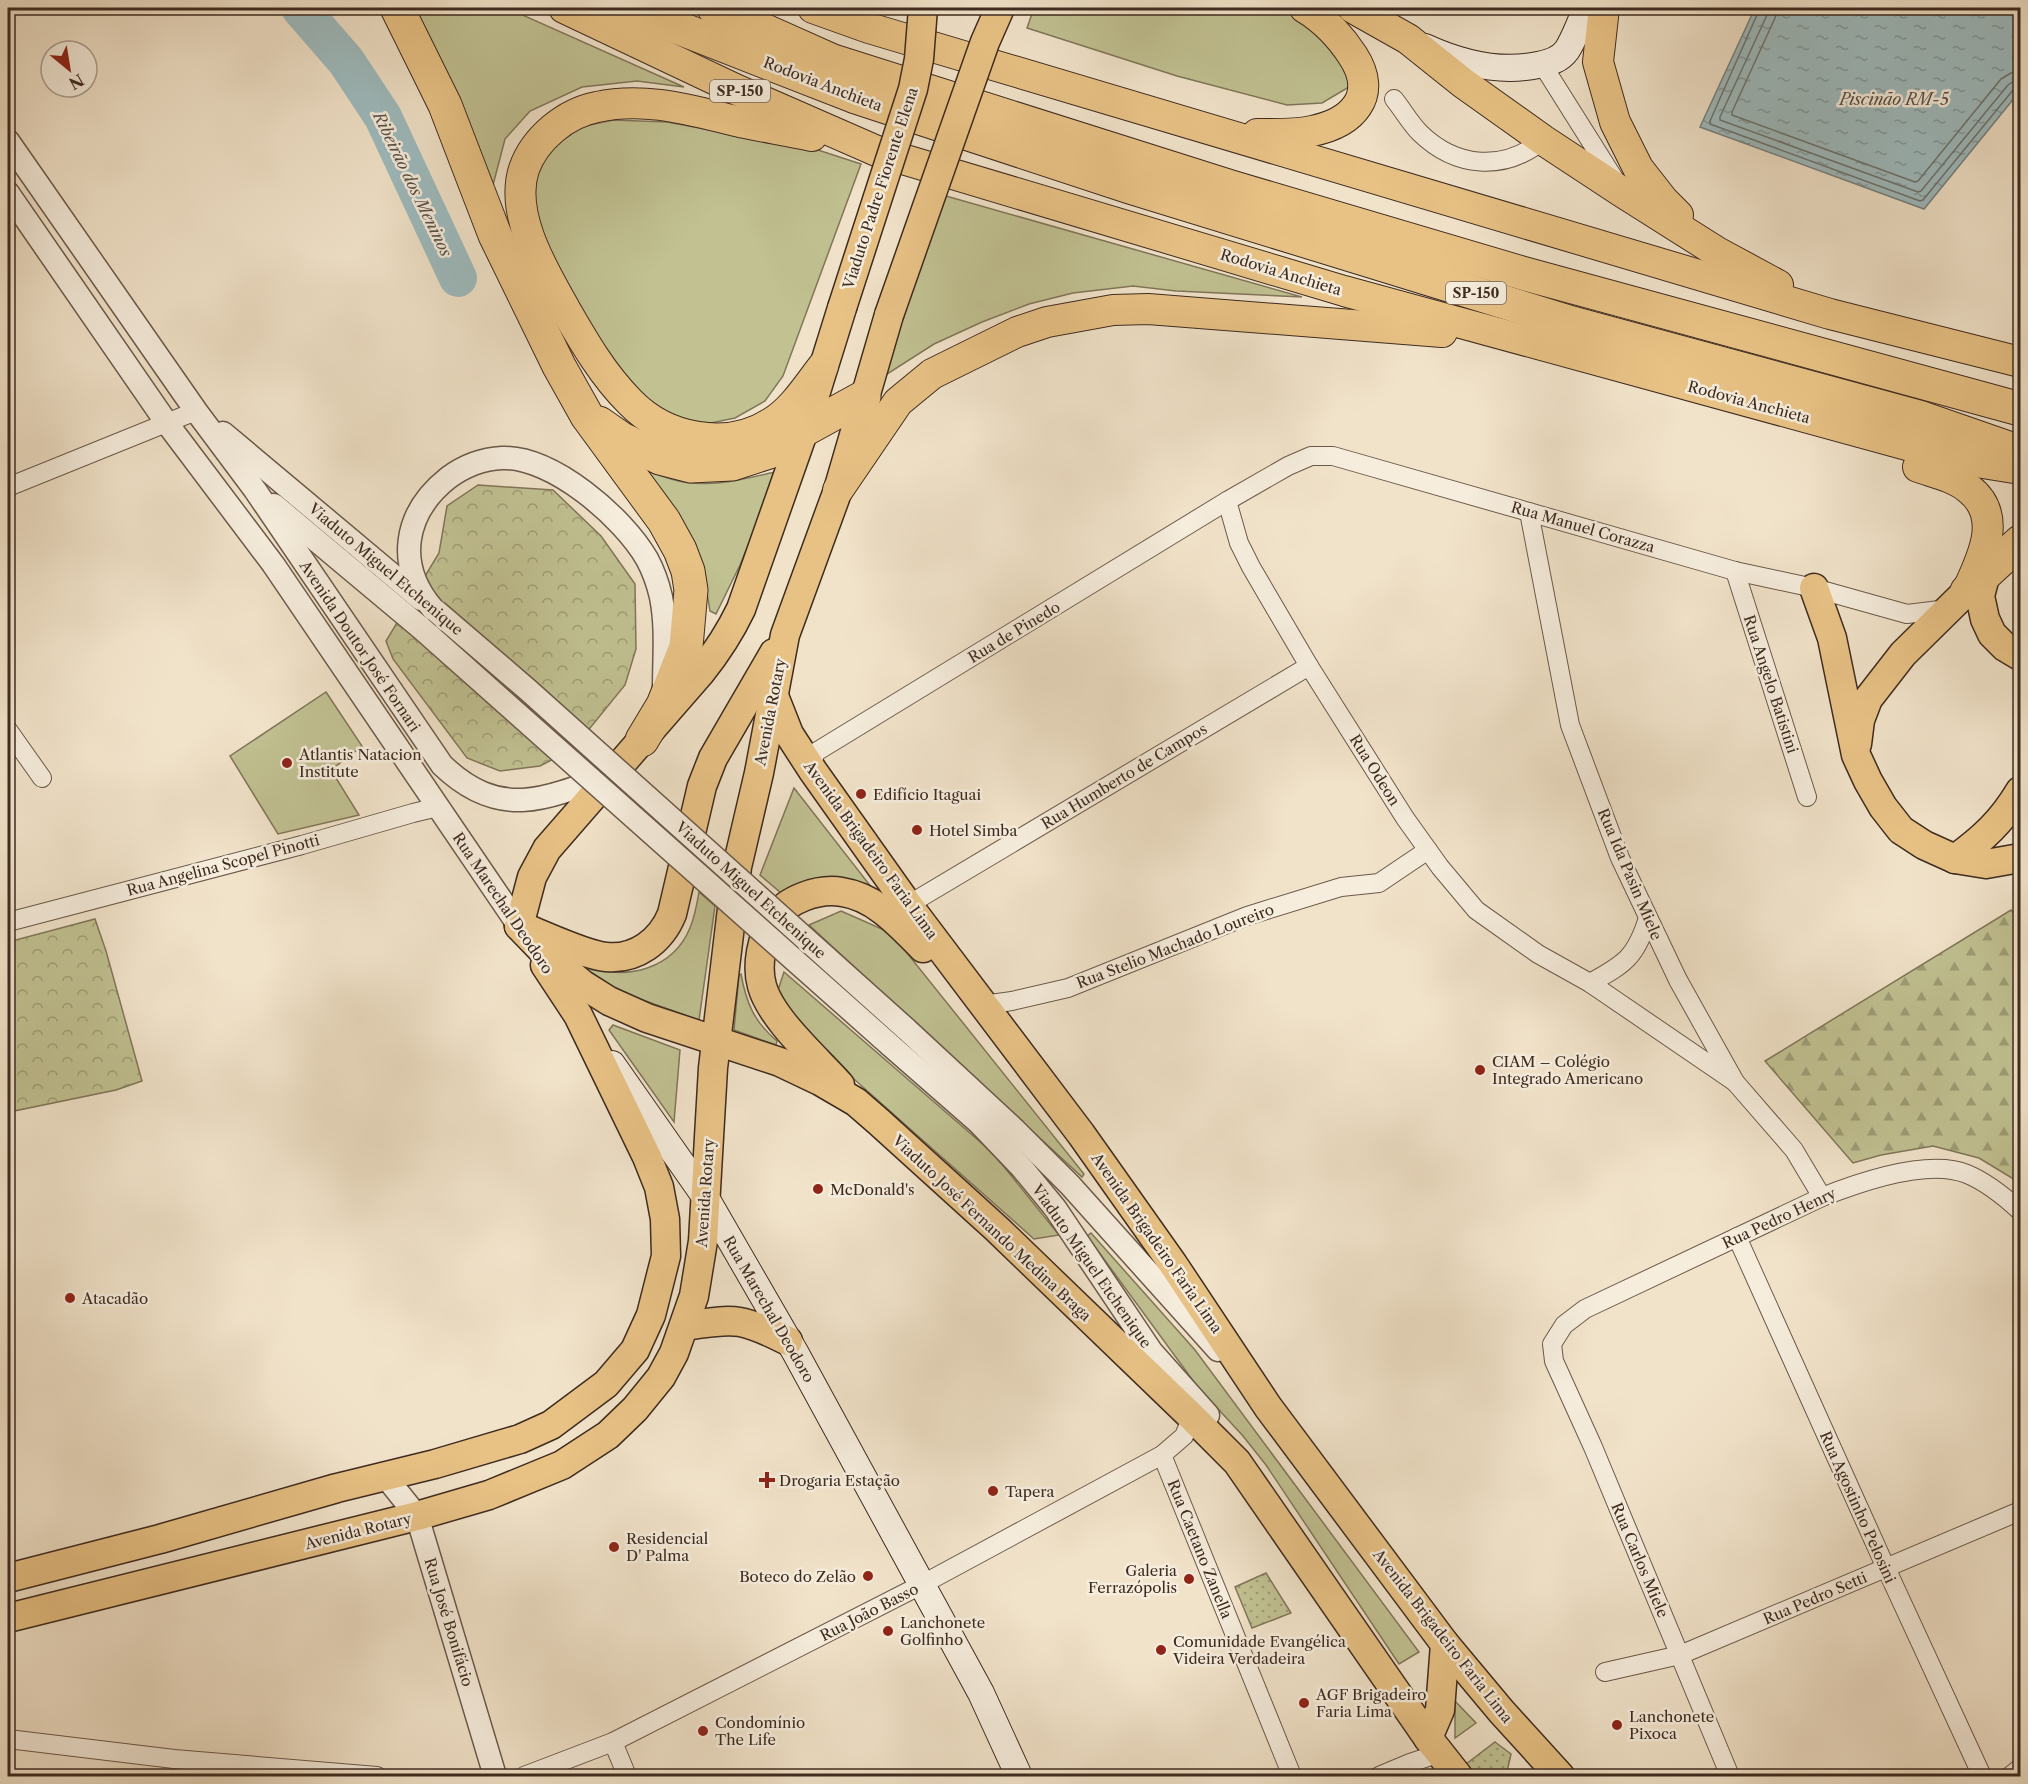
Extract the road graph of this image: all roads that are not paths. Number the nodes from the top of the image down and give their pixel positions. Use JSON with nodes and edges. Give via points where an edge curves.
{"nodes":[{"id":1,"x":397,"y":8,"type":"edge"},
{"id":2,"x":564,"y":8,"type":"edge"},
{"id":3,"x":628,"y":8,"type":"edge"},
{"id":4,"x":714,"y":8,"type":"edge"},
{"id":5,"x":813,"y":8,"type":"edge"},
{"id":6,"x":922,"y":8,"type":"edge"},
{"id":7,"x":1000,"y":8,"type":"edge"},
{"id":8,"x":1305,"y":8,"type":"edge"},
{"id":9,"x":1353,"y":8,"type":"edge"},
{"id":10,"x":1587,"y":8,"type":"edge"},
{"id":11,"x":1604,"y":8,"type":"edge"},
{"id":12,"x":1408,"y":39,"type":"junction"},
{"id":13,"x":1531,"y":67,"type":"junction"},
{"id":14,"x":1394,"y":99,"type":"dead end"},
{"id":15,"x":1226,"y":134,"type":"junction"},
{"id":16,"x":1543,"y":140,"type":"junction"},
{"id":17,"x":868,"y":147,"type":"junction"},
{"id":18,"x":10,"y":149,"type":"edge"},
{"id":19,"x":1622,"y":192,"type":"junction"},
{"id":20,"x":8,"y":193,"type":"edge"},
{"id":21,"x":1717,"y":252,"type":"junction"},
{"id":22,"x":1830,"y":314,"type":"junction"},
{"id":23,"x":1513,"y":338,"type":"junction"},
{"id":24,"x":2014,"y":354,"type":"edge"},
{"id":25,"x":823,"y":366,"type":"junction"},
{"id":26,"x":864,"y":397,"type":"junction"},
{"id":27,"x":2020,"y":409,"type":"edge"},
{"id":28,"x":196,"y":411,"type":"junction"},
{"id":29,"x":1788,"y":413,"type":"junction"},
{"id":30,"x":587,"y":416,"type":"junction"},
{"id":31,"x":166,"y":422,"type":"junction"},
{"id":32,"x":804,"y":430,"type":"junction"},
{"id":33,"x":2020,"y":452,"type":"edge"},
{"id":34,"x":2020,"y":469,"type":"edge"},
{"id":35,"x":8,"y":487,"type":"edge"},
{"id":36,"x":255,"y":490,"type":"junction"},
{"id":37,"x":838,"y":490,"type":"junction"},
{"id":38,"x":1227,"y":501,"type":"junction"},
{"id":39,"x":1529,"y":512,"type":"junction"},
{"id":40,"x":2020,"y":542,"type":"edge"},
{"id":41,"x":1735,"y":571,"type":"junction"},
{"id":42,"x":1814,"y":588,"type":"junction"},
{"id":43,"x":1967,"y":591,"type":"junction"},
{"id":44,"x":430,"y":616,"type":"junction"},
{"id":45,"x":785,"y":635,"type":"junction"},
{"id":46,"x":2020,"y":656,"type":"edge"},
{"id":47,"x":1309,"y":666,"type":"junction"},
{"id":48,"x":774,"y":696,"type":"junction"},
{"id":49,"x":663,"y":705,"type":"junction"},
{"id":50,"x":8,"y":730,"type":"edge"},
{"id":51,"x":642,"y":740,"type":"junction"},
{"id":52,"x":1856,"y":755,"type":"junction"},
{"id":53,"x":813,"y":771,"type":"junction"},
{"id":54,"x":614,"y":772,"type":"junction"},
{"id":55,"x":42,"y":778,"type":"dead end"},
{"id":56,"x":2020,"y":790,"type":"edge"},
{"id":57,"x":1807,"y":797,"type":"dead end"},
{"id":58,"x":438,"y":807,"type":"junction"},
{"id":59,"x":1428,"y":850,"type":"junction"},
{"id":60,"x":2020,"y":858,"type":"edge"},
{"id":61,"x":1955,"y":859,"type":"junction"},
{"id":62,"x":908,"y":905,"type":"junction"},
{"id":63,"x":1648,"y":918,"type":"junction"},
{"id":64,"x":8,"y":922,"type":"edge"},
{"id":65,"x":519,"y":926,"type":"junction"},
{"id":66,"x":1590,"y":982,"type":"junction"},
{"id":67,"x":983,"y":1005,"type":"junction"},
{"id":68,"x":578,"y":1015,"type":"junction"},
{"id":69,"x":898,"y":1037,"type":"junction"},
{"id":70,"x":716,"y":1040,"type":"junction"},
{"id":71,"x":1735,"y":1082,"type":"junction"},
{"id":72,"x":856,"y":1102,"type":"junction"},
{"id":73,"x":1822,"y":1197,"type":"junction"},
{"id":74,"x":706,"y":1198,"type":"junction"},
{"id":75,"x":2020,"y":1211,"type":"edge"},
{"id":76,"x":1737,"y":1237,"type":"junction"},
{"id":77,"x":684,"y":1326,"type":"junction"},
{"id":78,"x":788,"y":1341,"type":"junction"},
{"id":79,"x":1552,"y":1344,"type":"joint"},
{"id":80,"x":1268,"y":1407,"type":"junction"},
{"id":81,"x":1192,"y":1417,"type":"junction"},
{"id":82,"x":1162,"y":1455,"type":"junction"},
{"id":83,"x":1237,"y":1462,"type":"junction"},
{"id":84,"x":385,"y":1476,"type":"junction"},
{"id":85,"x":2020,"y":1511,"type":"edge"},
{"id":86,"x":417,"y":1516,"type":"junction"},
{"id":87,"x":1886,"y":1568,"type":"junction"},
{"id":88,"x":8,"y":1578,"type":"edge"},
{"id":89,"x":921,"y":1585,"type":"junction"},
{"id":90,"x":8,"y":1618,"type":"edge"},
{"id":91,"x":1445,"y":1644,"type":"junction"},
{"id":92,"x":1680,"y":1655,"type":"junction"},
{"id":93,"x":1605,"y":1672,"type":"dead end"},
{"id":94,"x":8,"y":1739,"type":"edge"},
{"id":95,"x":613,"y":1742,"type":"junction"},
{"id":96,"x":1434,"y":1746,"type":"junction"},
{"id":97,"x":174,"y":1768,"type":"edge"},
{"id":98,"x":2020,"y":1768,"type":"edge"},
{"id":99,"x":377,"y":1776,"type":"edge"},
{"id":100,"x":495,"y":1776,"type":"edge"},
{"id":101,"x":524,"y":1776,"type":"edge"},
{"id":102,"x":627,"y":1776,"type":"edge"},
{"id":103,"x":1019,"y":1776,"type":"edge"},
{"id":104,"x":1292,"y":1776,"type":"edge"},
{"id":105,"x":1379,"y":1776,"type":"edge"},
{"id":106,"x":1458,"y":1776,"type":"edge"},
{"id":107,"x":1560,"y":1776,"type":"edge"},
{"id":108,"x":1730,"y":1776,"type":"edge"},
{"id":109,"x":1982,"y":1776,"type":"edge"},
{"id":110,"x":2010,"y":1776,"type":"edge"}],
"edges":[{"from":1,"to":30,"type":"highway","via":[[446,105],[495,235]]},
{"from":2,"to":17,"type":"highway","name":"Rodovia Anchieta","number":"SP-150"},
{"from":3,"to":33,"type":"highway","name":"Rodovia Anchieta","number":"SP-150","via":[[853,96],[1130,187],[1572,323],[1922,418]]},
{"from":4,"to":27,"type":"highway","name":"Rodovia Anchieta","number":"SP-150","via":[[833,61],[1231,187],[1522,273]]},
{"from":5,"to":15,"type":"highway"},
{"from":6,"to":25,"type":"main road","name":"Viaduto Padre Fiorente Elena","bridge":true,"via":[[913,89]]},
{"from":7,"to":26,"type":"main road","name":"Avenida Rotary","bridge":true,"via":[[889,315]]},
{"from":8,"to":15,"type":"highway","via":[[1333,30],[1356,61],[1364,87],[1359,104],[1344,118],[1319,129],[1290,134]]},
{"from":9,"to":12,"type":"highway"},
{"from":10,"to":13,"type":"main road","via":[[1567,50],[1558,59]]},
{"from":11,"to":21,"type":"highway","via":[[1598,62],[1622,139],[1663,200]]},
{"from":12,"to":13,"type":"main road","via":[[1444,56],[1493,67]]},
{"from":12,"to":16,"type":"highway"},
{"from":13,"to":19,"type":"street"},
{"from":14,"to":16,"type":"street","via":[[1430,141],[1467,159],[1508,159]]},
{"from":15,"to":22,"type":"highway"},
{"from":16,"to":19,"type":"highway"},
{"from":17,"to":23,"type":"highway","name":"Rodovia Anchieta","number":"SP-150"},
{"from":17,"to":25,"type":"highway","via":[[675,106],[633,102],[595,107],[574,115],[540,142],[524,170],[524,216],[545,274],[591,353],[632,404],[650,417],[688,436],[732,438],[754,432],[783,413]]},
{"from":18,"to":28,"type":"street","name":"Avenida Doutor José Fornari"},
{"from":19,"to":21,"type":"highway"},
{"from":20,"to":31,"type":"street","name":"Avenida Doutor José Fornari"},
{"from":21,"to":22,"type":"highway"},
{"from":22,"to":24,"type":"highway"},
{"from":23,"to":29,"type":"highway","name":"Rodovia Anchieta","number":"SP-150"},
{"from":23,"to":37,"type":"highway","via":[[1149,309],[1080,314],[1017,332],[932,374],[898,402]]},
{"from":25,"to":32,"type":"main road"},
{"from":26,"to":32,"type":"highway"},
{"from":26,"to":37,"type":"main road","name":"Avenida Rotary"},
{"from":28,"to":31,"type":"street"},
{"from":28,"to":36,"type":"street","name":"Avenida Doutor José Fornari"},
{"from":28,"to":44,"type":"street","name":"Viaduto Miguel Etchenique","via":[[326,517]]},
{"from":29,"to":34,"type":"highway","name":"Rodovia Anchieta","number":"SP-150","via":[[1958,459]]},
{"from":29,"to":43,"type":"highway","via":[[1853,445],[1970,489],[1982,504],[1989,526],[1980,562]]},
{"from":30,"to":32,"type":"highway","via":[[660,458],[691,466],[732,464],[769,452]]},
{"from":30,"to":49,"type":"highway","via":[[664,521],[688,571],[691,590],[686,647]]},
{"from":31,"to":35,"type":"street"},
{"from":31,"to":36,"type":"street","name":"Avenida Doutor José Fornari"},
{"from":31,"to":58,"type":"street","name":"Avenida Doutor José Fornari","via":[[273,564]]},
{"from":32,"to":51,"type":"main road","via":[[730,631],[718,651]]},
{"from":36,"to":44,"type":"street","name":"Viaduto Miguel Etchenique"},
{"from":36,"to":54,"type":"street","name":"Avenida Doutor José Fornari","via":[[429,747],[457,780],[487,794],[528,801]]},
{"from":37,"to":45,"type":"main road","name":"Avenida Rotary"},
{"from":38,"to":39,"type":"street","name":"Rua Manuel Corazza","via":[[1311,456],[1333,456]]},
{"from":38,"to":47,"type":"street","name":"Rua Odeon","via":[[1239,543]]},
{"from":38,"to":53,"type":"street","name":"Rua de Pinedo","via":[[816,752]]},
{"from":39,"to":41,"type":"street","name":"Rua Manuel Corazza"},
{"from":39,"to":63,"type":"street","name":"Rua Ida Pasin Miele","via":[[1570,725],[1620,858]]},
{"from":40,"to":43,"type":"highway"},
{"from":41,"to":42,"type":"street","name":"Rua Manuel Corazza"},
{"from":41,"to":57,"type":"street","name":"Rua Angelo Batistini"},
{"from":42,"to":43,"type":"street","name":"Rua Manuel Corazza","via":[[1907,614]]},
{"from":42,"to":52,"type":"main road","via":[[1832,638]]},
{"from":43,"to":46,"type":"main road","via":[[1980,596],[1992,634]]},
{"from":43,"to":52,"type":"main road","via":[[1903,654],[1868,699],[1860,720]]},
{"from":44,"to":49,"type":"street","via":[[414,579],[409,554],[412,527],[423,504],[441,484],[476,463],[504,458],[531,462],[595,502],[646,558],[661,597],[665,640]]},
{"from":44,"to":69,"type":"street","name":"Viaduto Miguel Etchenique","bridge":true},
{"from":45,"to":48,"type":"main road","name":"Avenida Rotary"},
{"from":45,"to":65,"type":"main road","via":[[713,758],[702,786],[672,914],[653,942],[619,958],[603,957]]},
{"from":47,"to":59,"type":"street","name":"Rua Odeon"},
{"from":47,"to":62,"type":"street","name":"Rua Humberto de Campos"},
{"from":48,"to":53,"type":"main road","name":"Avenida Brigadeiro Faria Lima","via":[[789,734]]},
{"from":48,"to":70,"type":"main road","name":"Avenida Rotary","via":[[737,867]]},
{"from":49,"to":51,"type":"highway"},
{"from":50,"to":55,"type":"street"},
{"from":51,"to":54,"type":"main road"},
{"from":52,"to":61,"type":"main road","via":[[1883,807],[1901,830]]},
{"from":53,"to":62,"type":"main road","name":"Avenida Brigadeiro Faria Lima"},
{"from":54,"to":65,"type":"main road","via":[[547,849],[532,877]]},
{"from":56,"to":61,"type":"main road","via":[[1982,840]]},
{"from":58,"to":64,"type":"street","name":"Rua Angelina Scopel Pinotti"},
{"from":58,"to":65,"type":"street","name":"Rua Marechal Deodoro"},
{"from":59,"to":66,"type":"street","name":"Rua Odeon","via":[[1476,910],[1538,954]]},
{"from":59,"to":67,"type":"street","name":"Rua Stelio Machado Loureiro","via":[[1379,883],[1341,887],[1246,916],[1068,988]]},
{"from":60,"to":61,"type":"main road","via":[[1986,864]]},
{"from":62,"to":67,"type":"main road","name":"Avenida Brigadeiro Faria Lima"},
{"from":63,"to":66,"type":"street","via":[[1642,939],[1631,955],[1618,968]]},
{"from":63,"to":71,"type":"street","name":"Rua Ida Pasin Miele"},
{"from":65,"to":68,"type":"main road","name":"Rua Marechal Deodoro"},
{"from":65,"to":70,"type":"main road","name":"Viaduto José Fernando Medina Braga","via":[[582,984],[609,1001]]},
{"from":66,"to":71,"type":"street","name":"Rua Odeon"},
{"from":67,"to":72,"type":"main road","via":[[885,911],[868,901],[842,892],[822,892],[791,904],[774,918],[764,939],[760,962],[762,986],[774,1011]]},
{"from":67,"to":80,"type":"main road","name":"Avenida Brigadeiro Faria Lima","via":[[1173,1264]]},
{"from":68,"to":74,"type":"main road","name":"Rua Marechal Deodoro"},
{"from":68,"to":84,"type":"main road","via":[[658,1187],[665,1219],[666,1256],[651,1315],[635,1350],[606,1384],[551,1425],[520,1439]]},
{"from":69,"to":80,"type":"street","name":"Viaduto Miguel Etchenique","via":[[1015,1131],[1070,1185]]},
{"from":69,"to":83,"type":"street","name":"Viaduto Miguel Etchenique","via":[[1055,1208],[1151,1351],[1212,1420]]},
{"from":70,"to":72,"type":"main road","name":"Viaduto José Fernando Medina Braga","via":[[780,1062]]},
{"from":70,"to":74,"type":"main road","name":"Avenida Rotary"},
{"from":71,"to":73,"type":"street","name":"Rua Ida Pasin Miele","via":[[1794,1150]]},
{"from":72,"to":81,"type":"main road","name":"Viaduto José Fernando Medina Braga","via":[[981,1214]]},
{"from":73,"to":75,"type":"street","name":"Rua Pedro Henry","via":[[1894,1174],[1930,1168],[1966,1173]]},
{"from":73,"to":76,"type":"street","name":"Rua Pedro Henry"},
{"from":74,"to":77,"type":"main road","name":"Avenida Rotary","via":[[694,1296]]},
{"from":74,"to":78,"type":"main road","name":"Rua Marechal Deodoro"},
{"from":76,"to":79,"type":"street","name":"Rua Pedro Henry","via":[[1585,1309],[1564,1325]]},
{"from":76,"to":87,"type":"street","name":"Rua Agostinho Pelosini"},
{"from":77,"to":78,"type":"main road","via":[[739,1322]]},
{"from":77,"to":86,"type":"main road","name":"Avenida Rotary","via":[[661,1377],[608,1435],[562,1465],[489,1495]]},
{"from":78,"to":89,"type":"main road","name":"Rua Marechal Deodoro"},
{"from":79,"to":92,"type":"street","name":"Rua Carlos Miele","via":[[1554,1361]]},
{"from":80,"to":91,"type":"main road","name":"Avenida Brigadeiro Faria Lima"},
{"from":81,"to":82,"type":"street","name":"Rua João Basso","via":[[1184,1436]]},
{"from":81,"to":83,"type":"main road","name":"Viaduto José Fernando Medina Braga"},
{"from":82,"to":89,"type":"street","name":"Rua João Basso"},
{"from":82,"to":104,"type":"street","name":"Rua Caetano Zanella"},
{"from":83,"to":96,"type":"main road"},
{"from":84,"to":86,"type":"street","name":"Rua José Bonifácio"},
{"from":84,"to":88,"type":"main road"},
{"from":85,"to":87,"type":"street","name":"Rua Pedro Setti"},
{"from":86,"to":90,"type":"main road","name":"Avenida Rotary"},
{"from":86,"to":100,"type":"street","name":"Rua José Bonifácio"},
{"from":87,"to":92,"type":"street","name":"Rua Pedro Setti"},
{"from":87,"to":109,"type":"street","name":"Rua Agostinho Pelosini"},
{"from":89,"to":95,"type":"street","name":"Rua João Basso"},
{"from":89,"to":103,"type":"main road","name":"Rua Marechal Deodoro","via":[[981,1693]]},
{"from":91,"to":96,"type":"main road"},
{"from":91,"to":107,"type":"main road","name":"Avenida Brigadeiro Faria Lima"},
{"from":92,"to":93,"type":"street","name":"Rua Pedro Setti"},
{"from":92,"to":108,"type":"street","name":"Rua Carlos Miele"},
{"from":94,"to":97,"type":"street"},
{"from":95,"to":101,"type":"street","name":"Rua João Basso"},
{"from":95,"to":102,"type":"street"},
{"from":96,"to":105,"type":"street","via":[[1410,1763]]},
{"from":96,"to":106,"type":"main road"},
{"from":97,"to":99,"type":"street"},
{"from":98,"to":110,"type":"street"}]}
